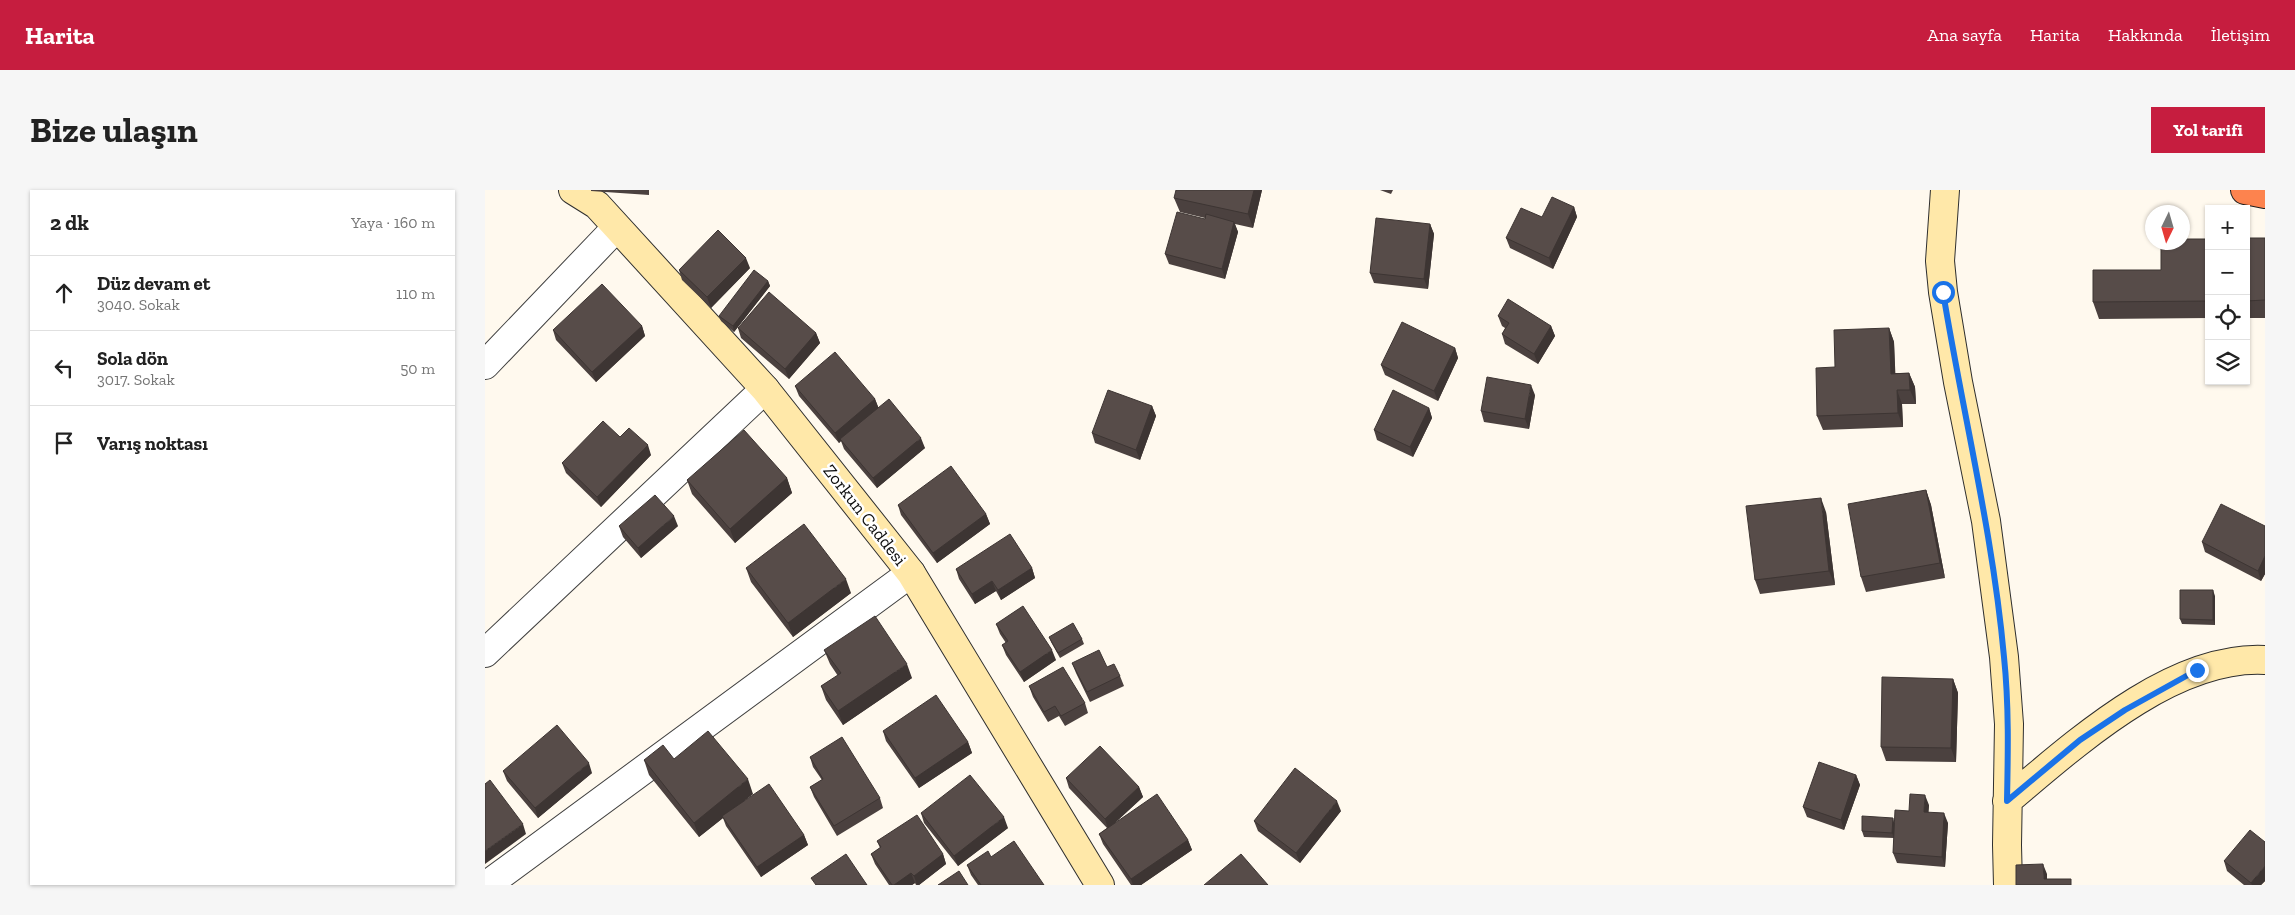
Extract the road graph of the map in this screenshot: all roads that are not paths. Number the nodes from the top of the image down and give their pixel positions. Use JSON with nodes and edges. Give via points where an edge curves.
{"nodes":[{"id":1,"x":573,"y":190,"type":"edge"},
{"id":2,"x":1945,"y":190,"type":"edge"},
{"id":3,"x":2245,"y":190,"type":"edge"},
{"id":4,"x":2265,"y":194,"type":"edge"},
{"id":5,"x":616,"y":228,"type":"junction"},
{"id":6,"x":485,"y":365,"type":"edge"},
{"id":7,"x":765,"y":388,"type":"junction"},
{"id":8,"x":911,"y":573,"type":"junction"},
{"id":9,"x":485,"y":653,"type":"edge"},
{"id":10,"x":2265,"y":660,"type":"edge"},
{"id":11,"x":2007,"y":801,"type":"junction"},
{"id":12,"x":487,"y":885,"type":"edge"},
{"id":13,"x":1100,"y":885,"type":"edge"},
{"id":14,"x":2008,"y":885,"type":"edge"}],
"edges":[{"from":1,"to":5,"type":"street","name":"Zorkun Caddesi","via":[[597,205]]},
{"from":2,"to":11,"type":"street","via":[[1941,261],[1943,292],[1996,590],[2009,724]]},
{"from":3,"to":4,"type":"highway"},
{"from":5,"to":6,"type":"street"},
{"from":5,"to":7,"type":"street","name":"Zorkun Caddesi"},
{"from":7,"to":8,"type":"street","name":"Zorkun Caddesi"},
{"from":7,"to":9,"type":"street"},
{"from":8,"to":12,"type":"street"},
{"from":8,"to":13,"type":"street","name":"Zorkun Caddesi"},
{"from":10,"to":11,"type":"street","via":[[2225,662],[2197,670],[2158,690],[2080,740]]},
{"from":11,"to":14,"type":"street"}]}
